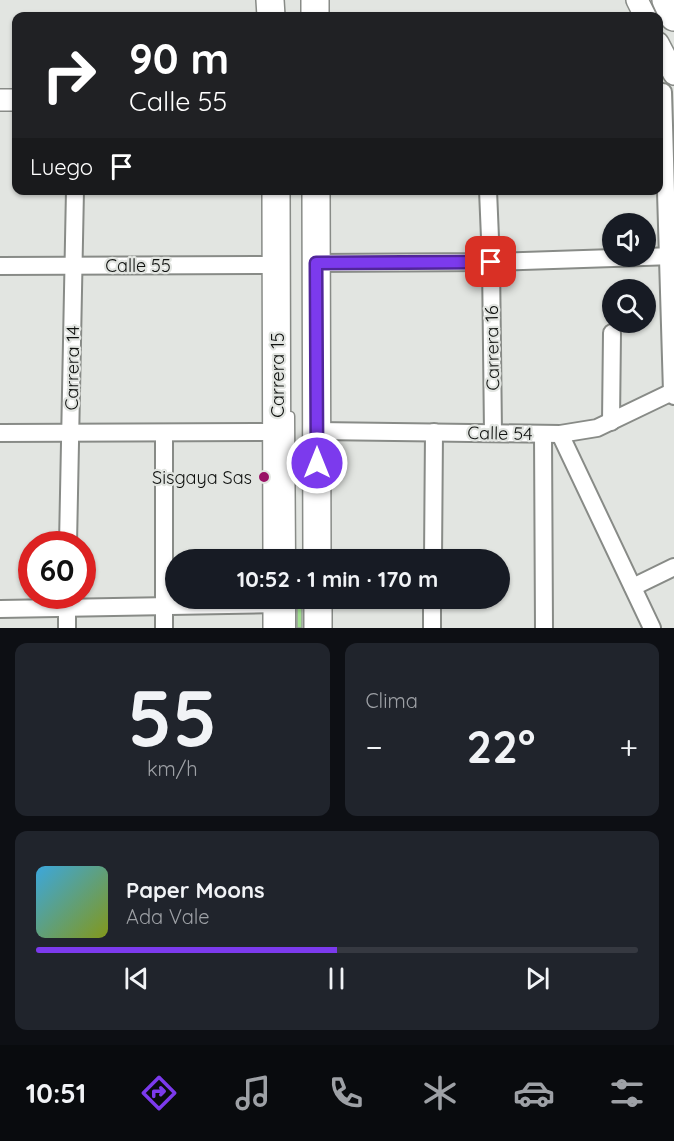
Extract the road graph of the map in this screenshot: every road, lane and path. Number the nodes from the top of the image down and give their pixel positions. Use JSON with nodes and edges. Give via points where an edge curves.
{"nodes":[{"id":1,"x":666,"y":0,"type":"edge"},
{"id":2,"x":674,"y":17,"type":"edge"},
{"id":3,"x":663,"y":67,"type":"edge"},
{"id":4,"x":667,"y":87,"type":"edge"},
{"id":5,"x":75,"y":195,"type":"edge"},
{"id":6,"x":276,"y":195,"type":"edge"},
{"id":7,"x":316,"y":195,"type":"edge"},
{"id":8,"x":488,"y":195,"type":"edge"},
{"id":9,"x":671,"y":256,"type":"edge"},
{"id":10,"x":491,"y":262,"type":"junction"},
{"id":11,"x":316,"y":263,"type":"junction"},
{"id":12,"x":74,"y":265,"type":"junction"},
{"id":13,"x":276,"y":265,"type":"junction"},
{"id":14,"x":0,"y":266,"type":"edge"},
{"id":15,"x":612,"y":333,"type":"dead end"},
{"id":16,"x":673,"y":393,"type":"edge"},
{"id":17,"x":290,"y":408,"type":"dead end"},
{"id":18,"x":611,"y":422,"type":"junction"},
{"id":19,"x":317,"y":431,"type":"junction"},
{"id":20,"x":277,"y":432,"type":"junction"},
{"id":21,"x":434,"y":432,"type":"junction"},
{"id":22,"x":71,"y":433,"type":"junction"},
{"id":23,"x":164,"y":433,"type":"junction"},
{"id":24,"x":493,"y":433,"type":"junction"},
{"id":25,"x":0,"y":434,"type":"edge"},
{"id":26,"x":552,"y":434,"type":"junction"},
{"id":27,"x":68,"y":531,"type":"edge"},
{"id":28,"x":277,"y":549,"type":"edge"},
{"id":29,"x":291,"y":549,"type":"edge"},
{"id":30,"x":317,"y":549,"type":"edge"},
{"id":31,"x":433,"y":549,"type":"edge"},
{"id":32,"x":674,"y":567,"type":"edge"},
{"id":33,"x":633,"y":587,"type":"junction"},
{"id":34,"x":96,"y":603,"type":"edge"},
{"id":35,"x":164,"y":606,"type":"junction"},
{"id":36,"x":18,"y":607,"type":"edge"},
{"id":37,"x":0,"y":609,"type":"edge"},
{"id":38,"x":67,"y":609,"type":"edge"},
{"id":39,"x":282,"y":609,"type":"edge"},
{"id":40,"x":318,"y":609,"type":"edge"},
{"id":41,"x":432,"y":609,"type":"edge"},
{"id":42,"x":67,"y":628,"type":"edge"},
{"id":43,"x":164,"y":628,"type":"edge"},
{"id":44,"x":291,"y":628,"type":"edge"},
{"id":45,"x":318,"y":628,"type":"edge"},
{"id":46,"x":432,"y":628,"type":"edge"},
{"id":47,"x":544,"y":628,"type":"edge"},
{"id":48,"x":652,"y":628,"type":"edge"}],
"edges":[{"from":1,"to":2,"type":"main road"},
{"from":3,"to":4,"type":"street"},
{"from":4,"to":9,"type":"street"},
{"from":5,"to":12,"type":"street","name":"Carrera 14"},
{"from":6,"to":13,"type":"main road","name":"Carrera 15"},
{"from":7,"to":11,"type":"main road"},
{"from":8,"to":10,"type":"street","name":"Carrera 16"},
{"from":9,"to":10,"type":"street"},
{"from":9,"to":16,"type":"street"},
{"from":10,"to":11,"type":"street"},
{"from":10,"to":24,"type":"street","name":"Carrera 16"},
{"from":11,"to":19,"type":"main road"},
{"from":12,"to":13,"type":"street","name":"Calle 55"},
{"from":12,"to":14,"type":"street","name":"Calle 55"},
{"from":12,"to":22,"type":"street","name":"Carrera 14"},
{"from":13,"to":20,"type":"main road","name":"Carrera 15"},
{"from":15,"to":18,"type":"street"},
{"from":16,"to":18,"type":"street","name":"Calle 54"},
{"from":17,"to":29,"type":"lane"},
{"from":18,"to":26,"type":"street","name":"Calle 54","via":[[597,428]]},
{"from":19,"to":21,"type":"street","name":"Calle 54"},
{"from":19,"to":30,"type":"main road"},
{"from":20,"to":23,"type":"street"},
{"from":20,"to":28,"type":"main road","name":"Carrera 15"},
{"from":21,"to":24,"type":"street","name":"Calle 54"},
{"from":21,"to":31,"type":"street"},
{"from":22,"to":23,"type":"street"},
{"from":22,"to":25,"type":"street"},
{"from":22,"to":27,"type":"street","name":"Carrera 14"},
{"from":23,"to":35,"type":"street"},
{"from":24,"to":26,"type":"street","name":"Calle 54"},
{"from":26,"to":33,"type":"street"},
{"from":26,"to":47,"type":"street"},
{"from":32,"to":33,"type":"street"},
{"from":33,"to":48,"type":"street"},
{"from":34,"to":35,"type":"street"},
{"from":35,"to":43,"type":"street"},
{"from":36,"to":37,"type":"street"},
{"from":38,"to":42,"type":"street"},
{"from":39,"to":44,"type":"lane"},
{"from":40,"to":45,"type":"main road"},
{"from":41,"to":46,"type":"street"}]}
